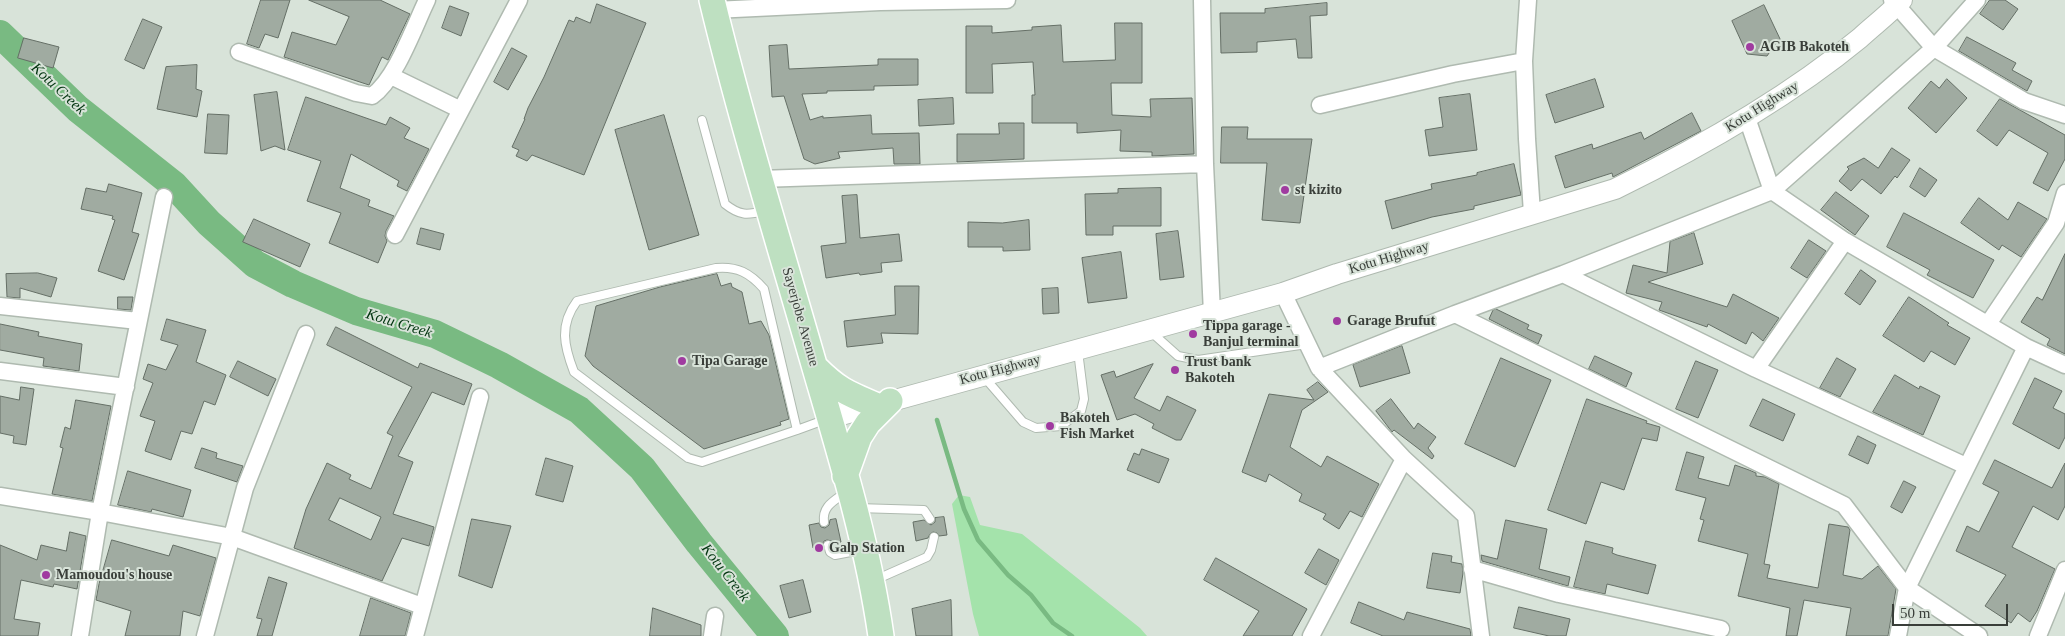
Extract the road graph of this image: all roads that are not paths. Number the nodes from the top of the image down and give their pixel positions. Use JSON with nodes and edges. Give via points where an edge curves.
{"nodes":[{"id":1,"x":427,"y":0,"type":"edge"},
{"id":2,"x":519,"y":0,"type":"edge"},
{"id":3,"x":1007,"y":0,"type":"edge"},
{"id":4,"x":1202,"y":0,"type":"edge"},
{"id":5,"x":1528,"y":0,"type":"edge"},
{"id":6,"x":1977,"y":0,"type":"edge"},
{"id":7,"x":880,"y":1,"type":"edge"},
{"id":8,"x":1898,"y":2,"type":"edge"},
{"id":9,"x":713,"y":5,"type":"edge"},
{"id":10,"x":1934,"y":48,"type":"junction"},
{"id":11,"x":238,"y":52,"type":"dead end"},
{"id":12,"x":1524,"y":61,"type":"junction"},
{"id":13,"x":391,"y":76,"type":"junction"},
{"id":14,"x":1320,"y":105,"type":"dead end"},
{"id":15,"x":461,"y":110,"type":"junction"},
{"id":16,"x":2065,"y":115,"type":"edge"},
{"id":17,"x":1747,"y":118,"type":"junction"},
{"id":18,"x":702,"y":120,"type":"dead end"},
{"id":19,"x":1205,"y":164,"type":"junction"},
{"id":20,"x":760,"y":179,"type":"junction"},
{"id":21,"x":1772,"y":191,"type":"junction"},
{"id":22,"x":2065,"y":193,"type":"edge"},
{"id":23,"x":164,"y":197,"type":"dead end"},
{"id":24,"x":769,"y":210,"type":"junction"},
{"id":25,"x":1532,"y":213,"type":"junction"},
{"id":26,"x":2061,"y":225,"type":"edge"},
{"id":27,"x":395,"y":235,"type":"dead end"},
{"id":28,"x":1845,"y":241,"type":"junction"},
{"id":29,"x":1563,"y":274,"type":"junction"},
{"id":30,"x":1283,"y":293,"type":"junction"},
{"id":31,"x":0,"y":306,"type":"edge"},
{"id":32,"x":1212,"y":313,"type":"junction"},
{"id":33,"x":1455,"y":314,"type":"junction"},
{"id":34,"x":138,"y":321,"type":"junction"},
{"id":35,"x":1988,"y":324,"type":"junction"},
{"id":36,"x":1148,"y":330,"type":"junction"},
{"id":37,"x":306,"y":334,"type":"dead end"},
{"id":38,"x":1308,"y":344,"type":"junction"},
{"id":39,"x":2026,"y":347,"type":"junction"},
{"id":40,"x":1078,"y":349,"type":"junction"},
{"id":41,"x":2065,"y":365,"type":"edge"},
{"id":42,"x":815,"y":366,"type":"junction"},
{"id":43,"x":1319,"y":368,"type":"junction"},
{"id":44,"x":1756,"y":368,"type":"junction"},
{"id":45,"x":0,"y":370,"type":"edge"},
{"id":46,"x":983,"y":375,"type":"junction"},
{"id":47,"x":126,"y":387,"type":"junction"},
{"id":48,"x":480,"y":397,"type":"dead end"},
{"id":49,"x":883,"y":403,"type":"junction"},
{"id":50,"x":830,"y":418,"type":"junction"},
{"id":51,"x":797,"y":430,"type":"junction"},
{"id":52,"x":1404,"y":459,"type":"junction"},
{"id":53,"x":1966,"y":466,"type":"junction"},
{"id":54,"x":850,"y":491,"type":"junction"},
{"id":55,"x":0,"y":496,"type":"edge"},
{"id":56,"x":100,"y":512,"type":"junction"},
{"id":57,"x":930,"y":519,"type":"dead end"},
{"id":58,"x":824,"y":522,"type":"dead end"},
{"id":59,"x":232,"y":537,"type":"junction"},
{"id":60,"x":934,"y":537,"type":"dead end"},
{"id":61,"x":828,"y":545,"type":"dead end"},
{"id":62,"x":866,"y":549,"type":"junction"},
{"id":63,"x":1472,"y":569,"type":"junction"},
{"id":64,"x":2065,"y":570,"type":"edge"},
{"id":65,"x":873,"y":581,"type":"junction"},
{"id":66,"x":1907,"y":588,"type":"junction"},
{"id":67,"x":422,"y":606,"type":"junction"},
{"id":68,"x":715,"y":616,"type":"dead end"},
{"id":69,"x":1721,"y":629,"type":"dead end"},
{"id":70,"x":80,"y":636,"type":"edge"},
{"id":71,"x":205,"y":636,"type":"edge"},
{"id":72,"x":415,"y":636,"type":"edge"},
{"id":73,"x":712,"y":636,"type":"edge"},
{"id":74,"x":881,"y":636,"type":"edge"},
{"id":75,"x":1311,"y":636,"type":"edge"},
{"id":76,"x":1481,"y":636,"type":"edge"},
{"id":77,"x":1898,"y":636,"type":"edge"},
{"id":78,"x":1979,"y":636,"type":"edge"},
{"id":79,"x":2038,"y":636,"type":"edge"}],
"edges":[{"from":1,"to":13,"type":"street"},
{"from":2,"to":15,"type":"street"},
{"from":3,"to":7,"type":"street"},
{"from":4,"to":19,"type":"street"},
{"from":5,"to":12,"type":"street"},
{"from":6,"to":10,"type":"street"},
{"from":7,"to":9,"type":"street"},
{"from":8,"to":10,"type":"street"},
{"from":8,"to":17,"type":"street","name":"Kotu Highway","via":[[1840,54]]},
{"from":9,"to":20,"type":"main road","name":"Sayerjobe Avenue"},
{"from":10,"to":16,"type":"street","via":[[2024,101]]},
{"from":10,"to":21,"type":"street"},
{"from":11,"to":13,"type":"street","via":[[372,96]]},
{"from":12,"to":14,"type":"street"},
{"from":12,"to":25,"type":"street"},
{"from":13,"to":15,"type":"street"},
{"from":15,"to":27,"type":"street"},
{"from":17,"to":21,"type":"street"},
{"from":17,"to":25,"type":"street","name":"Kotu Highway","via":[[1615,189]]},
{"from":18,"to":24,"type":"lane","via":[[725,204],[735,212],[747,215]]},
{"from":19,"to":20,"type":"street"},
{"from":19,"to":32,"type":"street"},
{"from":20,"to":24,"type":"main road","name":"Sayerjobe Avenue"},
{"from":21,"to":28,"type":"street"},
{"from":21,"to":29,"type":"street"},
{"from":22,"to":26,"type":"street"},
{"from":23,"to":34,"type":"street"},
{"from":24,"to":42,"type":"main road","name":"Sayerjobe Avenue"},
{"from":25,"to":30,"type":"street","name":"Kotu Highway"},
{"from":26,"to":35,"type":"street"},
{"from":28,"to":35,"type":"street"},
{"from":28,"to":44,"type":"street"},
{"from":29,"to":33,"type":"street"},
{"from":29,"to":44,"type":"street"},
{"from":30,"to":32,"type":"street","name":"Kotu Highway"},
{"from":30,"to":38,"type":"street"},
{"from":31,"to":34,"type":"street"},
{"from":32,"to":36,"type":"street","name":"Kotu Highway"},
{"from":33,"to":43,"type":"street"},
{"from":33,"to":66,"type":"street","via":[[1844,504]]},
{"from":34,"to":47,"type":"street"},
{"from":35,"to":39,"type":"street"},
{"from":36,"to":38,"type":"lane","via":[[1178,356],[1198,360]]},
{"from":36,"to":40,"type":"street","name":"Kotu Highway"},
{"from":37,"to":59,"type":"street","via":[[245,488]]},
{"from":38,"to":43,"type":"street"},
{"from":39,"to":41,"type":"street"},
{"from":39,"to":53,"type":"street"},
{"from":40,"to":46,"type":"street","name":"Kotu Highway"},
{"from":40,"to":46,"type":"lane","via":[[1084,398],[1081,411],[1061,426],[1036,428],[1024,422]]},
{"from":42,"to":49,"type":"main road","via":[[844,392]]},
{"from":42,"to":50,"type":"main road","name":"Sayerjobe Avenue"},
{"from":43,"to":52,"type":"street"},
{"from":44,"to":53,"type":"street"},
{"from":45,"to":47,"type":"street"},
{"from":46,"to":49,"type":"street","name":"Kotu Highway"},
{"from":47,"to":56,"type":"street"},
{"from":48,"to":67,"type":"street"},
{"from":49,"to":50,"type":"street","name":"Kotu Highway"},
{"from":49,"to":54,"type":"main road","via":[[859,437]]},
{"from":50,"to":51,"type":"lane"},
{"from":50,"to":54,"type":"main road","name":"Sayerjobe Avenue"},
{"from":51,"to":51,"type":"lane","via":[[702,462],[688,458],[574,372],[566,351],[565,330],[569,312],[577,301],[716,268],[730,267],[746,272],[764,289]]},
{"from":52,"to":63,"type":"street","via":[[1466,516]]},
{"from":52,"to":75,"type":"street"},
{"from":53,"to":66,"type":"street"},
{"from":54,"to":57,"type":"lane","via":[[924,510]]},
{"from":54,"to":58,"type":"lane","via":[[826,506]]},
{"from":54,"to":62,"type":"main road","name":"Sayerjobe Avenue"},
{"from":55,"to":56,"type":"street"},
{"from":56,"to":59,"type":"street"},
{"from":56,"to":70,"type":"street"},
{"from":59,"to":67,"type":"street"},
{"from":59,"to":71,"type":"street"},
{"from":60,"to":65,"type":"lane","via":[[927,557]]},
{"from":61,"to":62,"type":"lane","via":[[835,555]]},
{"from":62,"to":65,"type":"main road","name":"Sayerjobe Avenue"},
{"from":63,"to":69,"type":"street","via":[[1559,594]]},
{"from":63,"to":76,"type":"street"},
{"from":64,"to":79,"type":"street"},
{"from":65,"to":74,"type":"main road","name":"Sayerjobe Avenue"},
{"from":66,"to":77,"type":"street"},
{"from":66,"to":78,"type":"street"},
{"from":67,"to":72,"type":"street"},
{"from":68,"to":73,"type":"street"}]}
